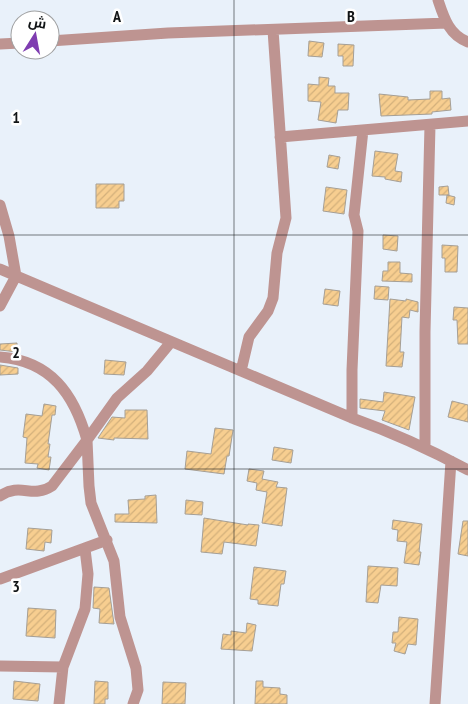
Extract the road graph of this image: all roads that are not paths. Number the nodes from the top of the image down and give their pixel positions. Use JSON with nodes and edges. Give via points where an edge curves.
{"nodes":[{"id":1,"x":438,"y":0,"type":"edge"},
{"id":2,"x":447,"y":24,"type":"junction"},
{"id":3,"x":273,"y":30,"type":"junction"},
{"id":4,"x":60,"y":40,"type":"edge"},
{"id":5,"x":468,"y":42,"type":"edge"},
{"id":6,"x":468,"y":121,"type":"edge"},
{"id":7,"x":430,"y":125,"type":"junction"},
{"id":8,"x":363,"y":130,"type":"junction"},
{"id":9,"x":280,"y":137,"type":"junction"},
{"id":10,"x":0,"y":205,"type":"edge"},
{"id":11,"x":0,"y":269,"type":"edge"},
{"id":12,"x":16,"y":276,"type":"junction"},
{"id":13,"x":0,"y":306,"type":"edge"},
{"id":14,"x":171,"y":342,"type":"junction"},
{"id":15,"x":0,"y":357,"type":"edge"},
{"id":16,"x":241,"y":371,"type":"junction"},
{"id":17,"x":352,"y":418,"type":"junction"},
{"id":18,"x":87,"y":440,"type":"junction"},
{"id":19,"x":425,"y":447,"type":"junction"},
{"id":20,"x":451,"y":461,"type":"junction"},
{"id":21,"x":468,"y":470,"type":"edge"},
{"id":22,"x":0,"y":496,"type":"edge"},
{"id":23,"x":107,"y":540,"type":"junction"},
{"id":24,"x":85,"y":548,"type":"junction"},
{"id":25,"x":0,"y":579,"type":"edge"},
{"id":26,"x":0,"y":666,"type":"edge"},
{"id":27,"x":63,"y":666,"type":"junction"},
{"id":28,"x":58,"y":704,"type":"edge"},
{"id":29,"x":134,"y":704,"type":"edge"},
{"id":30,"x":435,"y":704,"type":"edge"}],
"edges":[{"from":1,"to":2,"type":"street"},
{"from":2,"to":3,"type":"street"},
{"from":2,"to":5,"type":"street","via":[[457,36]]},
{"from":3,"to":4,"type":"street"},
{"from":3,"to":9,"type":"street"},
{"from":6,"to":7,"type":"street"},
{"from":7,"to":8,"type":"street"},
{"from":7,"to":19,"type":"street"},
{"from":8,"to":9,"type":"street"},
{"from":8,"to":17,"type":"street","via":[[354,215],[358,231]]},
{"from":9,"to":16,"type":"street","via":[[286,218],[277,253],[273,298],[249,337]]},
{"from":10,"to":12,"type":"street"},
{"from":11,"to":12,"type":"street"},
{"from":12,"to":13,"type":"street"},
{"from":12,"to":14,"type":"street"},
{"from":14,"to":16,"type":"street"},
{"from":14,"to":18,"type":"street","via":[[117,398]]},
{"from":15,"to":18,"type":"street","via":[[25,362],[54,378],[66,393]]},
{"from":16,"to":17,"type":"street"},
{"from":17,"to":19,"type":"street"},
{"from":18,"to":22,"type":"street","via":[[46,490],[11,490]]},
{"from":18,"to":23,"type":"street","via":[[91,503]]},
{"from":19,"to":20,"type":"street"},
{"from":20,"to":21,"type":"street"},
{"from":20,"to":30,"type":"street"},
{"from":23,"to":24,"type":"street"},
{"from":23,"to":29,"type":"street","via":[[114,561],[120,617],[136,668],[138,690]]},
{"from":24,"to":25,"type":"street"},
{"from":24,"to":27,"type":"street","via":[[88,574],[85,610]]},
{"from":26,"to":27,"type":"street"},
{"from":27,"to":28,"type":"street"}]}
